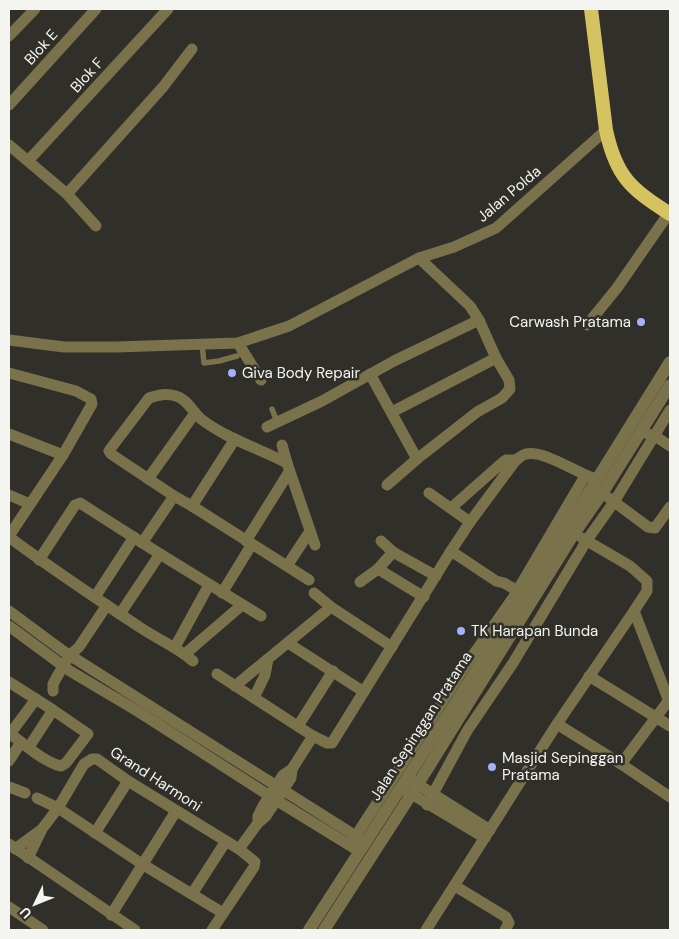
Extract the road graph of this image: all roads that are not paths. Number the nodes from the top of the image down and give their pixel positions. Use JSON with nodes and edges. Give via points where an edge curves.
{"nodes":[{"id":1,"x":35,"y":9,"type":"edge"},
{"id":2,"x":96,"y":9,"type":"edge"},
{"id":3,"x":168,"y":9,"type":"edge"},
{"id":4,"x":591,"y":9,"type":"edge"},
{"id":5,"x":9,"y":36,"type":"edge"},
{"id":6,"x":192,"y":49,"type":"dead end"},
{"id":7,"x":9,"y":105,"type":"edge"},
{"id":8,"x":606,"y":130,"type":"junction"},
{"id":9,"x":9,"y":145,"type":"edge"},
{"id":10,"x":28,"y":161,"type":"junction"},
{"id":11,"x":67,"y":194,"type":"junction"},
{"id":12,"x":670,"y":214,"type":"edge"},
{"id":13,"x":96,"y":226,"type":"dead end"},
{"id":14,"x":419,"y":258,"type":"junction"},
{"id":15,"x":479,"y":320,"type":"junction"},
{"id":16,"x":587,"y":325,"type":"dead end"},
{"id":17,"x":9,"y":340,"type":"edge"},
{"id":18,"x":238,"y":343,"type":"junction"},
{"id":19,"x":202,"y":344,"type":"junction"},
{"id":20,"x":237,"y":356,"type":"dead end"},
{"id":21,"x":496,"y":358,"type":"junction"},
{"id":22,"x":670,"y":362,"type":"edge"},
{"id":23,"x":9,"y":373,"type":"edge"},
{"id":24,"x":370,"y":374,"type":"junction"},
{"id":25,"x":261,"y":380,"type":"dead end"},
{"id":26,"x":670,"y":385,"type":"edge"},
{"id":27,"x":272,"y":409,"type":"dead end"},
{"id":28,"x":670,"y":410,"type":"edge"},
{"id":29,"x":392,"y":412,"type":"junction"},
{"id":30,"x":195,"y":413,"type":"junction"},
{"id":31,"x":272,"y":425,"type":"joint"},
{"id":32,"x":635,"y":429,"type":"junction"},
{"id":33,"x":9,"y":434,"type":"edge"},
{"id":34,"x":655,"y":436,"type":"junction"},
{"id":35,"x":235,"y":440,"type":"junction"},
{"id":36,"x":282,"y":445,"type":"dead end"},
{"id":37,"x":670,"y":446,"type":"edge"},
{"id":38,"x":63,"y":455,"type":"junction"},
{"id":39,"x":417,"y":459,"type":"junction"},
{"id":40,"x":516,"y":460,"type":"junction"},
{"id":41,"x":288,"y":468,"type":"junction"},
{"id":42,"x":148,"y":479,"type":"junction"},
{"id":43,"x":594,"y":484,"type":"junction"},
{"id":44,"x":387,"y":485,"type":"dead end"},
{"id":45,"x":429,"y":493,"type":"dead end"},
{"id":46,"x":9,"y":495,"type":"edge"},
{"id":47,"x":174,"y":496,"type":"junction"},
{"id":48,"x":614,"y":502,"type":"junction"},
{"id":49,"x":30,"y":504,"type":"junction"},
{"id":50,"x":192,"y":506,"type":"junction"},
{"id":51,"x":670,"y":507,"type":"edge"},
{"id":52,"x":450,"y":508,"type":"junction"},
{"id":53,"x":470,"y":522,"type":"junction"},
{"id":54,"x":310,"y":531,"type":"junction"},
{"id":55,"x":573,"y":535,"type":"junction"},
{"id":56,"x":9,"y":536,"type":"edge"},
{"id":57,"x":138,"y":540,"type":"junction"},
{"id":58,"x":587,"y":540,"type":"junction"},
{"id":59,"x":381,"y":541,"type":"dead end"},
{"id":60,"x":249,"y":542,"type":"junction"},
{"id":61,"x":316,"y":545,"type":"dead end"},
{"id":62,"x":451,"y":551,"type":"junction"},
{"id":63,"x":393,"y":552,"type":"junction"},
{"id":64,"x":160,"y":554,"type":"junction"},
{"id":65,"x":39,"y":560,"type":"junction"},
{"id":66,"x":287,"y":566,"type":"junction"},
{"id":67,"x":378,"y":569,"type":"junction"},
{"id":68,"x":436,"y":576,"type":"junction"},
{"id":69,"x":308,"y":580,"type":"dead end"},
{"id":70,"x":360,"y":582,"type":"dead end"},
{"id":71,"x":210,"y":585,"type":"junction"},
{"id":72,"x":222,"y":593,"type":"junction"},
{"id":73,"x":314,"y":593,"type":"dead end"},
{"id":74,"x":95,"y":597,"type":"junction"},
{"id":75,"x":424,"y":597,"type":"junction"},
{"id":76,"x":523,"y":599,"type":"junction"},
{"id":77,"x":107,"y":605,"type":"junction"},
{"id":78,"x":242,"y":605,"type":"junction"},
{"id":79,"x":331,"y":607,"type":"junction"},
{"id":80,"x":9,"y":611,"type":"edge"},
{"id":81,"x":634,"y":611,"type":"junction"},
{"id":82,"x":120,"y":614,"type":"junction"},
{"id":83,"x":262,"y":616,"type":"dead end"},
{"id":84,"x":9,"y":626,"type":"edge"},
{"id":85,"x":624,"y":626,"type":"junction"},
{"id":86,"x":646,"y":640,"type":"junction"},
{"id":87,"x":288,"y":643,"type":"junction"},
{"id":88,"x":174,"y":647,"type":"junction"},
{"id":89,"x":392,"y":647,"type":"junction"},
{"id":90,"x":74,"y":657,"type":"junction"},
{"id":91,"x":268,"y":659,"type":"junction"},
{"id":92,"x":67,"y":668,"type":"junction"},
{"id":93,"x":333,"y":671,"type":"junction"},
{"id":94,"x":217,"y":674,"type":"dead end"},
{"id":95,"x":589,"y":676,"type":"junction"},
{"id":96,"x":9,"y":682,"type":"edge"},
{"id":97,"x":235,"y":686,"type":"junction"},
{"id":98,"x":364,"y":692,"type":"junction"},
{"id":99,"x":254,"y":698,"type":"junction"},
{"id":100,"x":670,"y":702,"type":"edge"},
{"id":101,"x":44,"y":704,"type":"junction"},
{"id":102,"x":141,"y":707,"type":"junction"},
{"id":103,"x":656,"y":717,"type":"junction"},
{"id":104,"x":557,"y":724,"type":"junction"},
{"id":105,"x":298,"y":726,"type":"junction"},
{"id":106,"x":670,"y":726,"type":"edge"},
{"id":107,"x":10,"y":734,"type":"edge"},
{"id":108,"x":88,"y":734,"type":"junction"},
{"id":109,"x":313,"y":736,"type":"junction"},
{"id":110,"x":98,"y":740,"type":"dead end"},
{"id":111,"x":25,"y":745,"type":"junction"},
{"id":112,"x":9,"y":761,"type":"edge"},
{"id":113,"x":621,"y":764,"type":"junction"},
{"id":114,"x":128,"y":781,"type":"junction"},
{"id":115,"x":9,"y":786,"type":"edge"},
{"id":116,"x":409,"y":786,"type":"junction"},
{"id":117,"x":25,"y":793,"type":"dead end"},
{"id":118,"x":276,"y":793,"type":"junction"},
{"id":119,"x":434,"y":794,"type":"junction"},
{"id":120,"x":670,"y":797,"type":"edge"},
{"id":121,"x":37,"y":798,"type":"dead end"},
{"id":122,"x":427,"y":805,"type":"junction"},
{"id":123,"x":58,"y":808,"type":"junction"},
{"id":124,"x":176,"y":811,"type":"junction"},
{"id":125,"x":42,"y":829,"type":"junction"},
{"id":126,"x":95,"y":833,"type":"junction"},
{"id":127,"x":487,"y":834,"type":"junction"},
{"id":128,"x":226,"y":841,"type":"junction"},
{"id":129,"x":363,"y":846,"type":"junction"},
{"id":130,"x":12,"y":847,"type":"edge"},
{"id":131,"x":239,"y":849,"type":"junction"},
{"id":132,"x":28,"y":858,"type":"junction"},
{"id":133,"x":142,"y":864,"type":"junction"},
{"id":134,"x":455,"y":886,"type":"junction"},
{"id":135,"x":192,"y":894,"type":"junction"},
{"id":136,"x":9,"y":907,"type":"edge"},
{"id":137,"x":223,"y":913,"type":"junction"},
{"id":138,"x":111,"y":915,"type":"junction"},
{"id":139,"x":44,"y":930,"type":"edge"},
{"id":140,"x":135,"y":930,"type":"edge"},
{"id":141,"x":212,"y":930,"type":"edge"},
{"id":142,"x":309,"y":930,"type":"edge"},
{"id":143,"x":324,"y":930,"type":"edge"},
{"id":144,"x":426,"y":930,"type":"edge"},
{"id":145,"x":505,"y":930,"type":"edge"}],
"edges":[{"from":1,"to":5,"type":"street"},
{"from":2,"to":7,"type":"street","name":"Blok E"},
{"from":3,"to":10,"type":"street","name":"Blok F"},
{"from":4,"to":8,"type":"highway"},
{"from":6,"to":11,"type":"street","via":[[164,87]]},
{"from":8,"to":12,"type":"highway","via":[[610,149],[627,181],[638,193]]},
{"from":8,"to":14,"type":"street","name":"Jalan Polda","via":[[496,228]]},
{"from":9,"to":10,"type":"street"},
{"from":10,"to":11,"type":"street"},
{"from":11,"to":13,"type":"street"},
{"from":12,"to":16,"type":"street"},
{"from":14,"to":15,"type":"street","via":[[470,306]]},
{"from":14,"to":18,"type":"street","name":"Jalan Polda","via":[[289,326]]},
{"from":15,"to":21,"type":"street"},
{"from":15,"to":24,"type":"street"},
{"from":17,"to":19,"type":"street","name":"Jalan Polda","via":[[64,347]]},
{"from":18,"to":19,"type":"street","name":"Jalan Polda"},
{"from":18,"to":25,"type":"street"},
{"from":19,"to":20,"type":"lane","via":[[204,362]]},
{"from":21,"to":29,"type":"street"},
{"from":21,"to":39,"type":"street","via":[[510,384],[507,393]]},
{"from":22,"to":32,"type":"street","name":"Jalan Sepinggan Pratama"},
{"from":23,"to":38,"type":"street","via":[[91,398],[90,408]]},
{"from":24,"to":29,"type":"street"},
{"from":24,"to":31,"type":"street"},
{"from":26,"to":32,"type":"street","name":"Jalan Sepinggan Pratama"},
{"from":27,"to":31,"type":"lane"},
{"from":28,"to":34,"type":"street"},
{"from":29,"to":39,"type":"street"},
{"from":30,"to":35,"type":"street","via":[[211,427]]},
{"from":30,"to":42,"type":"street"},
{"from":30,"to":42,"type":"street","via":[[185,400],[158,394],[149,398],[111,448],[111,454]]},
{"from":32,"to":34,"type":"street"},
{"from":32,"to":43,"type":"street","name":"Jalan Sepinggan Pratama"},
{"from":33,"to":38,"type":"street"},
{"from":34,"to":37,"type":"street"},
{"from":34,"to":48,"type":"street"},
{"from":35,"to":41,"type":"street","via":[[264,451]]},
{"from":35,"to":50,"type":"street"},
{"from":36,"to":41,"type":"street"},
{"from":38,"to":49,"type":"street"},
{"from":39,"to":44,"type":"street"},
{"from":40,"to":43,"type":"street","via":[[526,454],[552,459]]},
{"from":40,"to":52,"type":"street","via":[[503,462]]},
{"from":40,"to":53,"type":"street"},
{"from":41,"to":54,"type":"street"},
{"from":41,"to":60,"type":"street"},
{"from":42,"to":47,"type":"street"},
{"from":43,"to":48,"type":"street"},
{"from":43,"to":55,"type":"street","name":"Jalan Sepinggan Pratama"},
{"from":43,"to":76,"type":"street","name":"Jalan Sepinggan Pratama"},
{"from":45,"to":52,"type":"street"},
{"from":46,"to":49,"type":"street"},
{"from":47,"to":50,"type":"street"},
{"from":47,"to":57,"type":"street"},
{"from":48,"to":51,"type":"street","via":[[648,527],[655,528]]},
{"from":48,"to":58,"type":"street"},
{"from":49,"to":56,"type":"street"},
{"from":50,"to":60,"type":"street"},
{"from":52,"to":53,"type":"street"},
{"from":53,"to":62,"type":"street"},
{"from":54,"to":61,"type":"street"},
{"from":54,"to":66,"type":"street"},
{"from":55,"to":58,"type":"street"},
{"from":55,"to":76,"type":"street","name":"Jalan Sepinggan Pratama"},
{"from":56,"to":65,"type":"street"},
{"from":57,"to":64,"type":"street"},
{"from":57,"to":65,"type":"street","via":[[79,503]]},
{"from":57,"to":74,"type":"street"},
{"from":58,"to":81,"type":"street","via":[[630,566],[647,581],[647,590]]},
{"from":58,"to":119,"type":"street","via":[[468,731]]},
{"from":59,"to":63,"type":"street"},
{"from":60,"to":66,"type":"street"},
{"from":60,"to":72,"type":"street"},
{"from":62,"to":68,"type":"street"},
{"from":62,"to":76,"type":"street","via":[[504,583]]},
{"from":63,"to":67,"type":"street"},
{"from":63,"to":68,"type":"street"},
{"from":64,"to":71,"type":"street"},
{"from":64,"to":82,"type":"street"},
{"from":65,"to":74,"type":"street"},
{"from":66,"to":69,"type":"street"},
{"from":67,"to":70,"type":"street"},
{"from":67,"to":75,"type":"street"},
{"from":68,"to":75,"type":"street"},
{"from":71,"to":72,"type":"street"},
{"from":71,"to":88,"type":"street"},
{"from":72,"to":78,"type":"street"},
{"from":73,"to":79,"type":"street"},
{"from":74,"to":77,"type":"street"},
{"from":75,"to":89,"type":"street"},
{"from":76,"to":116,"type":"street","name":"Jalan Sepinggan Pratama"},
{"from":76,"to":129,"type":"street","via":[[464,668]]},
{"from":77,"to":82,"type":"street"},
{"from":77,"to":90,"type":"street"},
{"from":78,"to":83,"type":"street"},
{"from":78,"to":88,"type":"street","via":[[189,658]]},
{"from":79,"to":87,"type":"street"},
{"from":79,"to":89,"type":"street"},
{"from":80,"to":90,"type":"street"},
{"from":81,"to":85,"type":"street"},
{"from":81,"to":86,"type":"street"},
{"from":82,"to":88,"type":"street"},
{"from":84,"to":92,"type":"street"},
{"from":85,"to":86,"type":"street"},
{"from":85,"to":95,"type":"street"},
{"from":86,"to":100,"type":"street"},
{"from":87,"to":91,"type":"street"},
{"from":87,"to":93,"type":"street"},
{"from":89,"to":98,"type":"street"},
{"from":90,"to":92,"type":"street"},
{"from":90,"to":102,"type":"street"},
{"from":91,"to":97,"type":"street"},
{"from":91,"to":99,"type":"street","via":[[265,675]]},
{"from":92,"to":101,"type":"street","via":[[59,687]]},
{"from":92,"to":102,"type":"street"},
{"from":93,"to":98,"type":"street"},
{"from":93,"to":105,"type":"street"},
{"from":94,"to":97,"type":"street"},
{"from":95,"to":103,"type":"street"},
{"from":95,"to":104,"type":"street"},
{"from":96,"to":101,"type":"street"},
{"from":97,"to":99,"type":"street"},
{"from":98,"to":109,"type":"street","via":[[332,742],[326,743]]},
{"from":99,"to":105,"type":"street"},
{"from":100,"to":103,"type":"street"},
{"from":101,"to":107,"type":"street"},
{"from":101,"to":108,"type":"street"},
{"from":101,"to":111,"type":"street"},
{"from":102,"to":118,"type":"street"},
{"from":103,"to":106,"type":"street"},
{"from":103,"to":113,"type":"street"},
{"from":104,"to":113,"type":"street"},
{"from":104,"to":127,"type":"street"},
{"from":105,"to":109,"type":"street"},
{"from":107,"to":111,"type":"street"},
{"from":108,"to":110,"type":"street"},
{"from":108,"to":111,"type":"street","via":[[61,766]]},
{"from":109,"to":118,"type":"street","via":[[292,769],[284,774]]},
{"from":111,"to":112,"type":"street"},
{"from":113,"to":120,"type":"street"},
{"from":114,"to":123,"type":"street","name":"Grand Harmoni","via":[[97,759],[88,760]]},
{"from":114,"to":124,"type":"street","name":"Grand Harmoni"},
{"from":114,"to":126,"type":"street"},
{"from":115,"to":117,"type":"street"},
{"from":116,"to":119,"type":"street"},
{"from":116,"to":122,"type":"street"},
{"from":116,"to":129,"type":"street","name":"Jalan Sepinggan Pratama"},
{"from":118,"to":129,"type":"street"},
{"from":118,"to":131,"type":"street","via":[[265,818]]},
{"from":119,"to":122,"type":"street"},
{"from":119,"to":127,"type":"street"},
{"from":121,"to":123,"type":"street"},
{"from":122,"to":127,"type":"street"},
{"from":123,"to":125,"type":"street","name":"Grand Harmoni"},
{"from":123,"to":126,"type":"street"},
{"from":124,"to":128,"type":"street","name":"Grand Harmoni"},
{"from":124,"to":133,"type":"street"},
{"from":125,"to":130,"type":"street"},
{"from":125,"to":132,"type":"street","name":"Grand Harmoni"},
{"from":126,"to":133,"type":"street"},
{"from":127,"to":134,"type":"street"},
{"from":128,"to":131,"type":"street","name":"Grand Harmoni"},
{"from":128,"to":135,"type":"street"},
{"from":129,"to":142,"type":"street","name":"Jalan Sepinggan Pratama"},
{"from":129,"to":143,"type":"street","name":"Jalan Sepinggan Pratama"},
{"from":130,"to":132,"type":"street"},
{"from":131,"to":137,"type":"street","name":"Grand Harmoni","via":[[255,864]]},
{"from":132,"to":138,"type":"street"},
{"from":133,"to":135,"type":"street"},
{"from":133,"to":138,"type":"street"},
{"from":134,"to":144,"type":"street"},
{"from":134,"to":145,"type":"street","via":[[506,917],[509,923]]},
{"from":135,"to":137,"type":"street"},
{"from":136,"to":139,"type":"street"},
{"from":137,"to":141,"type":"street"},
{"from":138,"to":140,"type":"street"}]}
